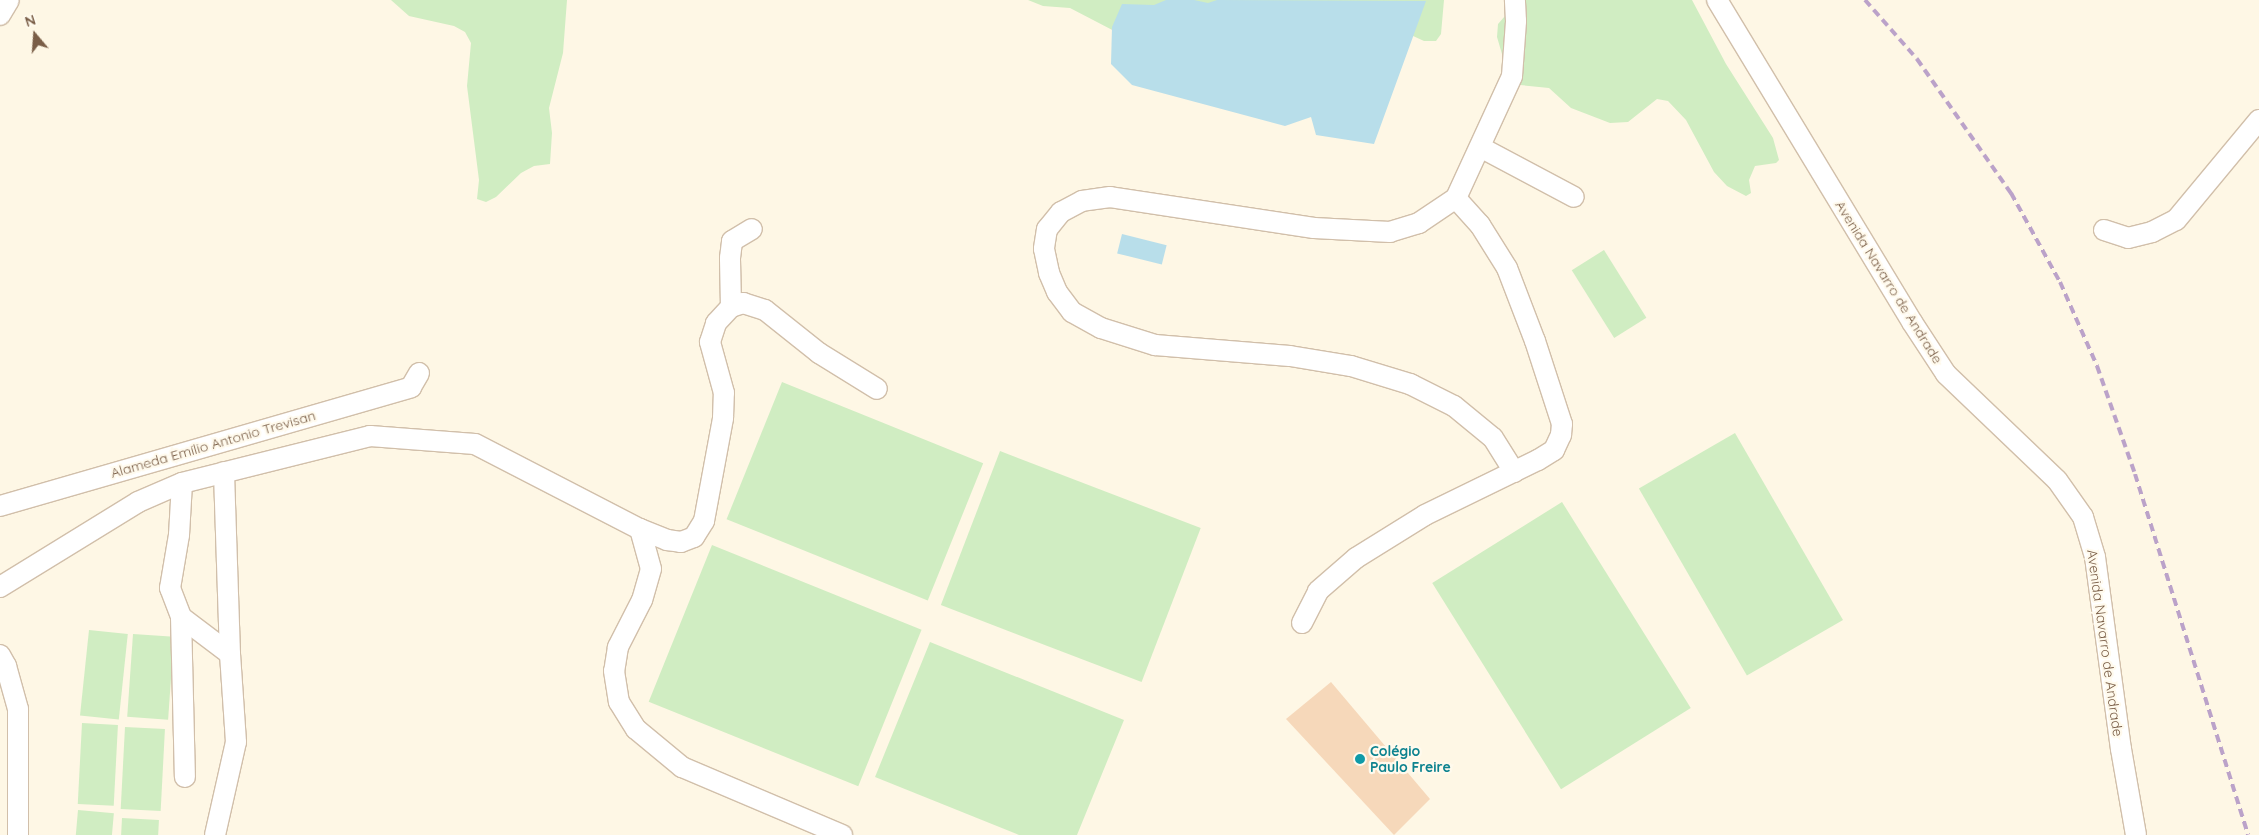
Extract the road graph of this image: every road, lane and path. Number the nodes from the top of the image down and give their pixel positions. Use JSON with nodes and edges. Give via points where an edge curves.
{"nodes":[{"id":1,"x":9,"y":0,"type":"edge"},
{"id":2,"x":1515,"y":0,"type":"edge"},
{"id":3,"x":1717,"y":0,"type":"edge"},
{"id":4,"x":0,"y":15,"type":"edge"},
{"id":5,"x":2259,"y":120,"type":"edge"},
{"id":6,"x":1480,"y":148,"type":"junction"},
{"id":7,"x":1574,"y":197,"type":"dead end"},
{"id":8,"x":1456,"y":198,"type":"junction"},
{"id":9,"x":752,"y":229,"type":"dead end"},
{"id":10,"x":2104,"y":230,"type":"dead end"},
{"id":11,"x":731,"y":307,"type":"junction"},
{"id":12,"x":419,"y":373,"type":"dead end"},
{"id":13,"x":877,"y":389,"type":"dead end"},
{"id":14,"x":224,"y":472,"type":"junction"},
{"id":15,"x":1514,"y":472,"type":"junction"},
{"id":16,"x":182,"y":483,"type":"junction"},
{"id":17,"x":0,"y":506,"type":"edge"},
{"id":18,"x":640,"y":529,"type":"junction"},
{"id":19,"x":0,"y":587,"type":"edge"},
{"id":20,"x":181,"y":617,"type":"junction"},
{"id":21,"x":1302,"y":624,"type":"dead end"},
{"id":22,"x":230,"y":654,"type":"junction"},
{"id":23,"x":0,"y":655,"type":"edge"},
{"id":24,"x":185,"y":778,"type":"dead end"},
{"id":25,"x":18,"y":835,"type":"edge"},
{"id":26,"x":215,"y":835,"type":"edge"},
{"id":27,"x":842,"y":835,"type":"edge"},
{"id":28,"x":2136,"y":835,"type":"edge"}],
"edges":[{"from":1,"to":4,"type":"street"},
{"from":2,"to":6,"type":"street","via":[[1512,76]]},
{"from":3,"to":28,"type":"street","name":"Avenida Navarro de Andrade","via":[[1946,374],[2057,480],[2084,518],[2095,557]]},
{"from":5,"to":10,"type":"street","via":[[2176,220],[2152,232],[2128,238]]},
{"from":6,"to":7,"type":"street"},
{"from":6,"to":8,"type":"street"},
{"from":8,"to":15,"type":"street","via":[[1480,225],[1507,268],[1562,424],[1554,450]]},
{"from":8,"to":15,"type":"street","via":[[1418,223],[1390,232],[1314,228],[1110,197],[1082,201],[1061,212],[1047,229],[1044,249],[1057,292],[1072,312],[1101,328],[1155,345],[1290,356],[1351,366],[1410,384],[1454,406],[1493,438]]},
{"from":9,"to":11,"type":"street","via":[[732,241]]},
{"from":11,"to":13,"type":"street","via":[[743,304],[765,310],[819,352]]},
{"from":11,"to":18,"type":"street","via":[[716,323],[710,342],[724,393],[723,418],[704,521],[694,537],[682,542],[667,540]]},
{"from":12,"to":17,"type":"street","name":"Alameda Emílio Antonio Trevisan","via":[[410,387]]},
{"from":14,"to":16,"type":"street"},
{"from":14,"to":18,"type":"street","via":[[370,436],[475,444]]},
{"from":14,"to":22,"type":"street"},
{"from":15,"to":21,"type":"street","via":[[1426,515],[1356,558],[1318,591]]},
{"from":16,"to":19,"type":"street","via":[[138,502]]},
{"from":16,"to":20,"type":"street","via":[[179,535],[170,588]]},
{"from":18,"to":27,"type":"street","via":[[651,569],[642,600],[618,647],[614,671],[619,702],[636,729],[682,767]]},
{"from":20,"to":22,"type":"street"},
{"from":20,"to":24,"type":"street"},
{"from":22,"to":26,"type":"street","via":[[236,742]]},
{"from":23,"to":25,"type":"street","via":[[18,709]]}]}
